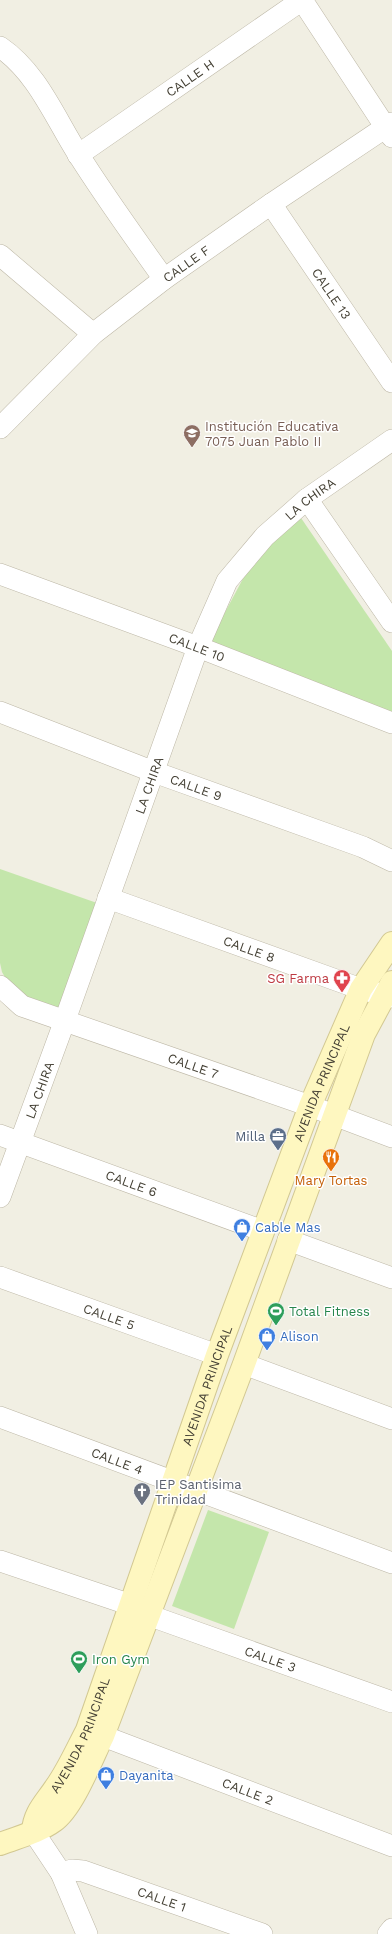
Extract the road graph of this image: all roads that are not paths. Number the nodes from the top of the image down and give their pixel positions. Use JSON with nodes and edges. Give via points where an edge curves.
{"nodes":[{"id":1,"x":302,"y":0,"type":"edge"},
{"id":2,"x":0,"y":47,"type":"edge"},
{"id":3,"x":390,"y":129,"type":"edge"},
{"id":4,"x":78,"y":155,"type":"junction"},
{"id":5,"x":271,"y":204,"type":"junction"},
{"id":6,"x":0,"y":255,"type":"edge"},
{"id":7,"x":164,"y":279,"type":"junction"},
{"id":8,"x":92,"y":334,"type":"junction"},
{"id":9,"x":392,"y":382,"type":"edge"},
{"id":10,"x":0,"y":428,"type":"edge"},
{"id":11,"x":392,"y":440,"type":"edge"},
{"id":12,"x":307,"y":499,"type":"junction"},
{"id":13,"x":0,"y":574,"type":"edge"},
{"id":14,"x":392,"y":622,"type":"edge"},
{"id":15,"x":198,"y":646,"type":"junction"},
{"id":16,"x":0,"y":712,"type":"edge"},
{"id":17,"x":392,"y":723,"type":"edge"},
{"id":18,"x":154,"y":772,"type":"junction"},
{"id":19,"x":392,"y":861,"type":"edge"},
{"id":20,"x":108,"y":898,"type":"junction"},
{"id":21,"x":392,"y":943,"type":"edge"},
{"id":22,"x":0,"y":986,"type":"edge"},
{"id":23,"x":361,"y":989,"type":"junction"},
{"id":24,"x":390,"y":991,"type":"edge"},
{"id":25,"x":65,"y":1020,"type":"junction"},
{"id":26,"x":310,"y":1106,"type":"junction"},
{"id":27,"x":334,"y":1115,"type":"junction"},
{"id":28,"x":0,"y":1135,"type":"edge"},
{"id":29,"x":392,"y":1137,"type":"edge"},
{"id":30,"x":20,"y":1143,"type":"junction"},
{"id":31,"x":0,"y":1197,"type":"edge"},
{"id":32,"x":263,"y":1231,"type":"junction"},
{"id":33,"x":288,"y":1240,"type":"junction"},
{"id":34,"x":0,"y":1278,"type":"edge"},
{"id":35,"x":392,"y":1278,"type":"edge"},
{"id":36,"x":217,"y":1355,"type":"junction"},
{"id":37,"x":244,"y":1364,"type":"junction"},
{"id":38,"x":0,"y":1417,"type":"edge"},
{"id":39,"x":392,"y":1419,"type":"edge"},
{"id":40,"x":174,"y":1481,"type":"junction"},
{"id":41,"x":196,"y":1489,"type":"junction"},
{"id":42,"x":0,"y":1561,"type":"edge"},
{"id":43,"x":392,"y":1563,"type":"edge"},
{"id":44,"x":140,"y":1610,"type":"junction"},
{"id":45,"x":392,"y":1702,"type":"edge"},
{"id":46,"x":103,"y":1736,"type":"junction"},
{"id":47,"x":33,"y":1831,"type":"junction"},
{"id":48,"x":0,"y":1844,"type":"edge"},
{"id":49,"x":392,"y":1846,"type":"edge"},
{"id":50,"x":61,"y":1873,"type":"junction"},
{"id":51,"x":224,"y":1928,"type":"edge"},
{"id":52,"x":392,"y":1929,"type":"edge"},
{"id":53,"x":87,"y":1934,"type":"edge"},
{"id":54,"x":262,"y":1934,"type":"edge"},
{"id":55,"x":388,"y":1934,"type":"edge"}],
"edges":[{"from":1,"to":3,"type":"street"},
{"from":1,"to":4,"type":"street","name":"CALLE H"},
{"from":2,"to":4,"type":"street","via":[[10,54],[37,86]]},
{"from":3,"to":5,"type":"street","name":"CALLE F"},
{"from":4,"to":7,"type":"street"},
{"from":5,"to":7,"type":"street","name":"CALLE F"},
{"from":5,"to":9,"type":"street","name":"CALLE 13"},
{"from":6,"to":8,"type":"street"},
{"from":7,"to":8,"type":"street","name":"CALLE F"},
{"from":8,"to":10,"type":"street","name":"CALLE F"},
{"from":11,"to":12,"type":"street","name":"LA CHIRA"},
{"from":12,"to":14,"type":"street"},
{"from":12,"to":15,"type":"street","name":"LA CHIRA","via":[[265,536],[227,581]]},
{"from":13,"to":15,"type":"street","name":"CALLE 10"},
{"from":15,"to":17,"type":"street","name":"CALLE 10"},
{"from":15,"to":18,"type":"street","name":"LA CHIRA"},
{"from":16,"to":18,"type":"street","name":"CALLE 9"},
{"from":18,"to":19,"type":"street","name":"CALLE 9","via":[[363,847]]},
{"from":18,"to":20,"type":"street","name":"LA CHIRA"},
{"from":20,"to":23,"type":"street","name":"CALLE 8"},
{"from":20,"to":25,"type":"street","name":"LA CHIRA"},
{"from":21,"to":23,"type":"street","name":"AVENIDA PRINCIPAL"},
{"from":22,"to":25,"type":"street","name":"CALLE 7","via":[[22,1006]]},
{"from":23,"to":24,"type":"street","name":"CALLE 8"},
{"from":23,"to":26,"type":"street","name":"AVENIDA PRINCIPAL"},
{"from":24,"to":27,"type":"street","name":"AVENIDA PRINCIPAL","via":[[364,1034]]},
{"from":25,"to":26,"type":"street","name":"CALLE 7"},
{"from":25,"to":30,"type":"street","name":"LA CHIRA"},
{"from":26,"to":27,"type":"street","name":"CALLE 7"},
{"from":26,"to":32,"type":"street","name":"AVENIDA PRINCIPAL"},
{"from":27,"to":29,"type":"street","name":"CALLE 7"},
{"from":27,"to":33,"type":"street","name":"AVENIDA PRINCIPAL"},
{"from":28,"to":30,"type":"street","name":"CALLE 6"},
{"from":30,"to":31,"type":"street","name":"LA CHIRA"},
{"from":30,"to":32,"type":"street","name":"CALLE 6"},
{"from":32,"to":36,"type":"street","name":"AVENIDA PRINCIPAL"},
{"from":33,"to":35,"type":"street"},
{"from":33,"to":37,"type":"street","name":"AVENIDA PRINCIPAL"},
{"from":34,"to":36,"type":"street","name":"CALLE 5"},
{"from":36,"to":40,"type":"street","name":"AVENIDA PRINCIPAL"},
{"from":37,"to":39,"type":"street"},
{"from":37,"to":41,"type":"street","name":"AVENIDA PRINCIPAL"},
{"from":38,"to":40,"type":"street","name":"CALLE 4"},
{"from":40,"to":41,"type":"street","name":"CALLE 4"},
{"from":40,"to":44,"type":"street","name":"AVENIDA PRINCIPAL"},
{"from":41,"to":43,"type":"street","name":"CALLE 4"},
{"from":41,"to":44,"type":"street","name":"AVENIDA PRINCIPAL"},
{"from":42,"to":44,"type":"street","name":"CALLE 3"},
{"from":44,"to":45,"type":"street","name":"CALLE 3"},
{"from":44,"to":46,"type":"street","name":"AVENIDA PRINCIPAL"},
{"from":44,"to":47,"type":"street","name":"AVENIDA PRINCIPAL","via":[[87,1730],[55,1788],[43,1803],[34,1820]]},
{"from":46,"to":47,"type":"street","name":"AVENIDA PRINCIPAL","via":[[77,1790],[61,1816]]},
{"from":46,"to":49,"type":"street","name":"CALLE 2"},
{"from":47,"to":48,"type":"street","name":"AVENIDA PRINCIPAL"},
{"from":47,"to":50,"type":"street"},
{"from":50,"to":51,"type":"street","name":"CALLE 1","via":[[72,1870],[84,1872]]},
{"from":50,"to":53,"type":"street"},
{"from":51,"to":54,"type":"street","name":"CALLE 1"},
{"from":52,"to":55,"type":"street"}]}
